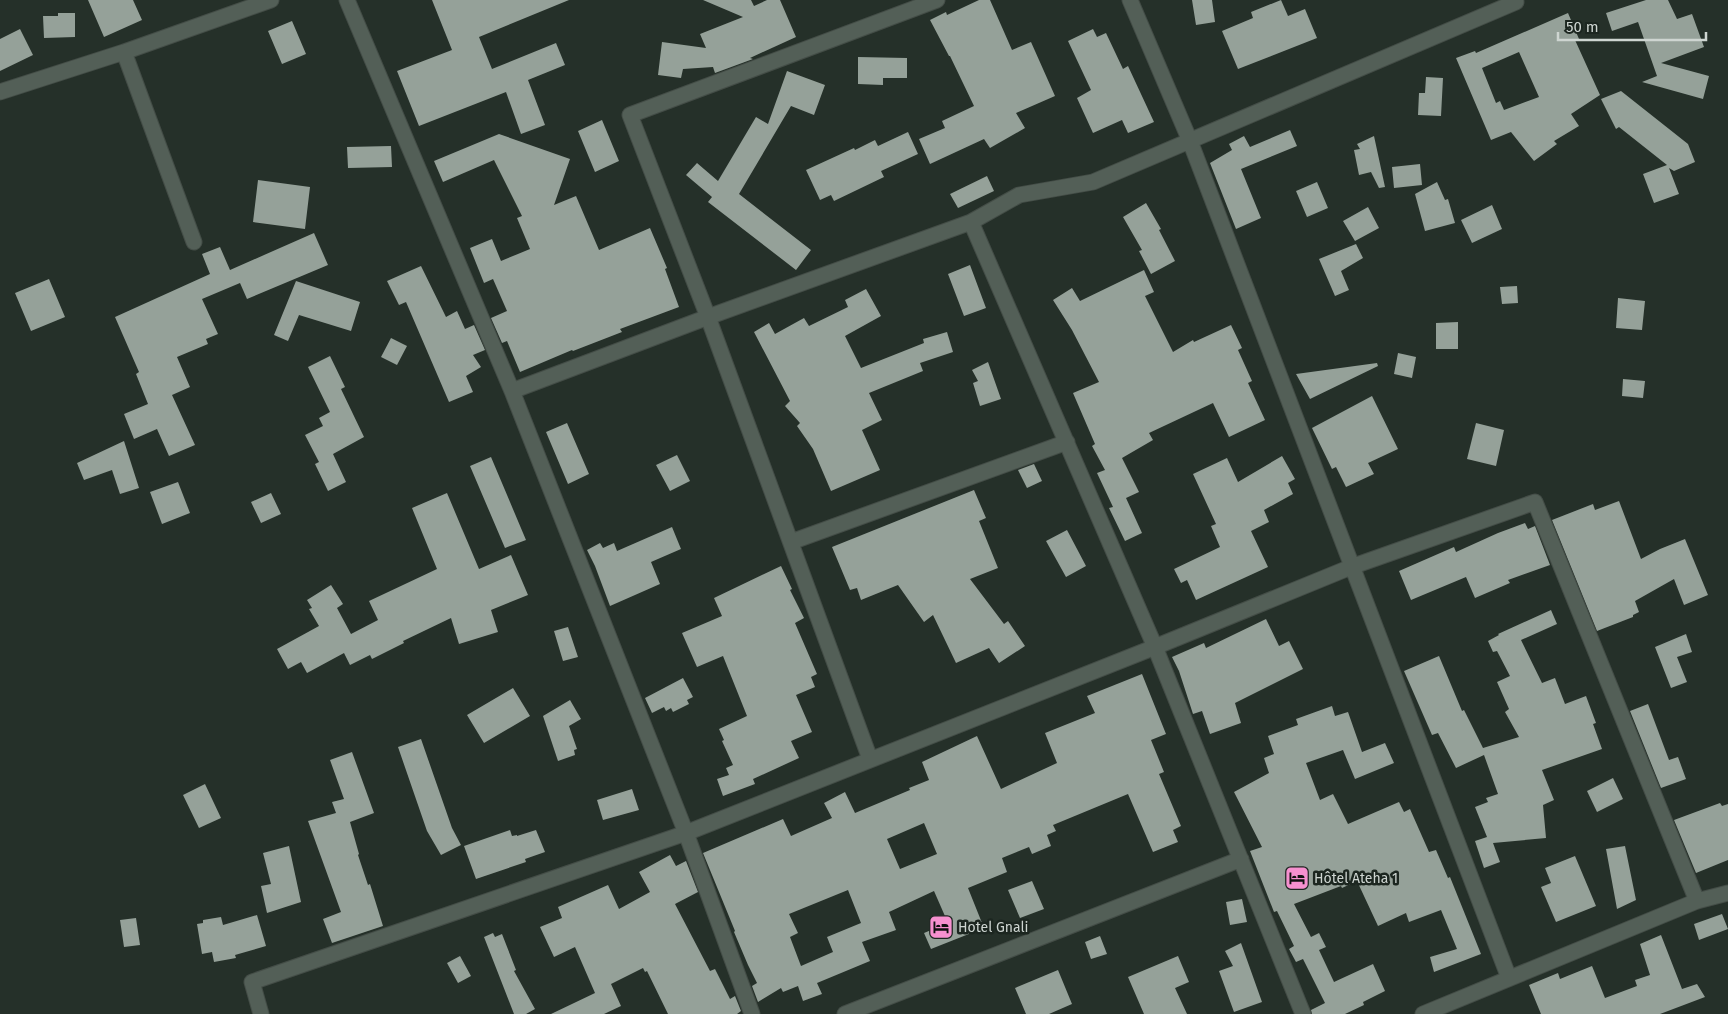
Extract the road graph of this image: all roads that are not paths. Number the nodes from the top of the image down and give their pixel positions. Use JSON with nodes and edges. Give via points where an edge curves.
{"nodes":[{"id":1,"x":271,"y":0,"type":"edge"},
{"id":2,"x":347,"y":0,"type":"edge"},
{"id":3,"x":937,"y":0,"type":"edge"},
{"id":4,"x":1130,"y":0,"type":"edge"},
{"id":5,"x":1516,"y":2,"type":"dead end"},
{"id":6,"x":124,"y":52,"type":"junction"},
{"id":7,"x":0,"y":92,"type":"edge"},
{"id":8,"x":1190,"y":141,"type":"junction"},
{"id":9,"x":971,"y":222,"type":"junction"},
{"id":10,"x":194,"y":242,"type":"dead end"},
{"id":11,"x":708,"y":317,"type":"junction"},
{"id":12,"x":512,"y":391,"type":"junction"},
{"id":13,"x":1067,"y":442,"type":"junction"},
{"id":14,"x":791,"y":542,"type":"junction"},
{"id":15,"x":1351,"y":566,"type":"junction"},
{"id":16,"x":1155,"y":646,"type":"junction"},
{"id":17,"x":870,"y":759,"type":"junction"},
{"id":18,"x":686,"y":833,"type":"junction"},
{"id":19,"x":1241,"y":859,"type":"junction"},
{"id":20,"x":1728,"y":893,"type":"edge"},
{"id":21,"x":1697,"y":901,"type":"junction"},
{"id":22,"x":1510,"y":978,"type":"junction"},
{"id":23,"x":261,"y":1014,"type":"edge"},
{"id":24,"x":752,"y":1014,"type":"edge"},
{"id":25,"x":845,"y":1014,"type":"edge"},
{"id":26,"x":1303,"y":1014,"type":"edge"},
{"id":27,"x":1423,"y":1014,"type":"edge"}],
"edges":[{"from":1,"to":6,"type":"street"},
{"from":2,"to":12,"type":"street"},
{"from":3,"to":11,"type":"street","via":[[630,115]]},
{"from":4,"to":8,"type":"street"},
{"from":5,"to":8,"type":"street"},
{"from":6,"to":7,"type":"street"},
{"from":6,"to":10,"type":"street"},
{"from":8,"to":9,"type":"street","via":[[1092,182],[1019,195]]},
{"from":8,"to":15,"type":"street"},
{"from":9,"to":11,"type":"street"},
{"from":9,"to":13,"type":"street"},
{"from":11,"to":12,"type":"street"},
{"from":11,"to":14,"type":"street"},
{"from":12,"to":18,"type":"street"},
{"from":13,"to":14,"type":"street"},
{"from":13,"to":16,"type":"street"},
{"from":14,"to":17,"type":"street"},
{"from":15,"to":16,"type":"street"},
{"from":15,"to":21,"type":"street","via":[[1535,502]]},
{"from":15,"to":22,"type":"street"},
{"from":16,"to":17,"type":"street"},
{"from":16,"to":19,"type":"street"},
{"from":17,"to":18,"type":"street"},
{"from":18,"to":23,"type":"street","via":[[252,982]]},
{"from":18,"to":24,"type":"street"},
{"from":19,"to":25,"type":"street"},
{"from":19,"to":26,"type":"street"},
{"from":20,"to":21,"type":"street"},
{"from":21,"to":22,"type":"street"},
{"from":22,"to":27,"type":"street"}]}
